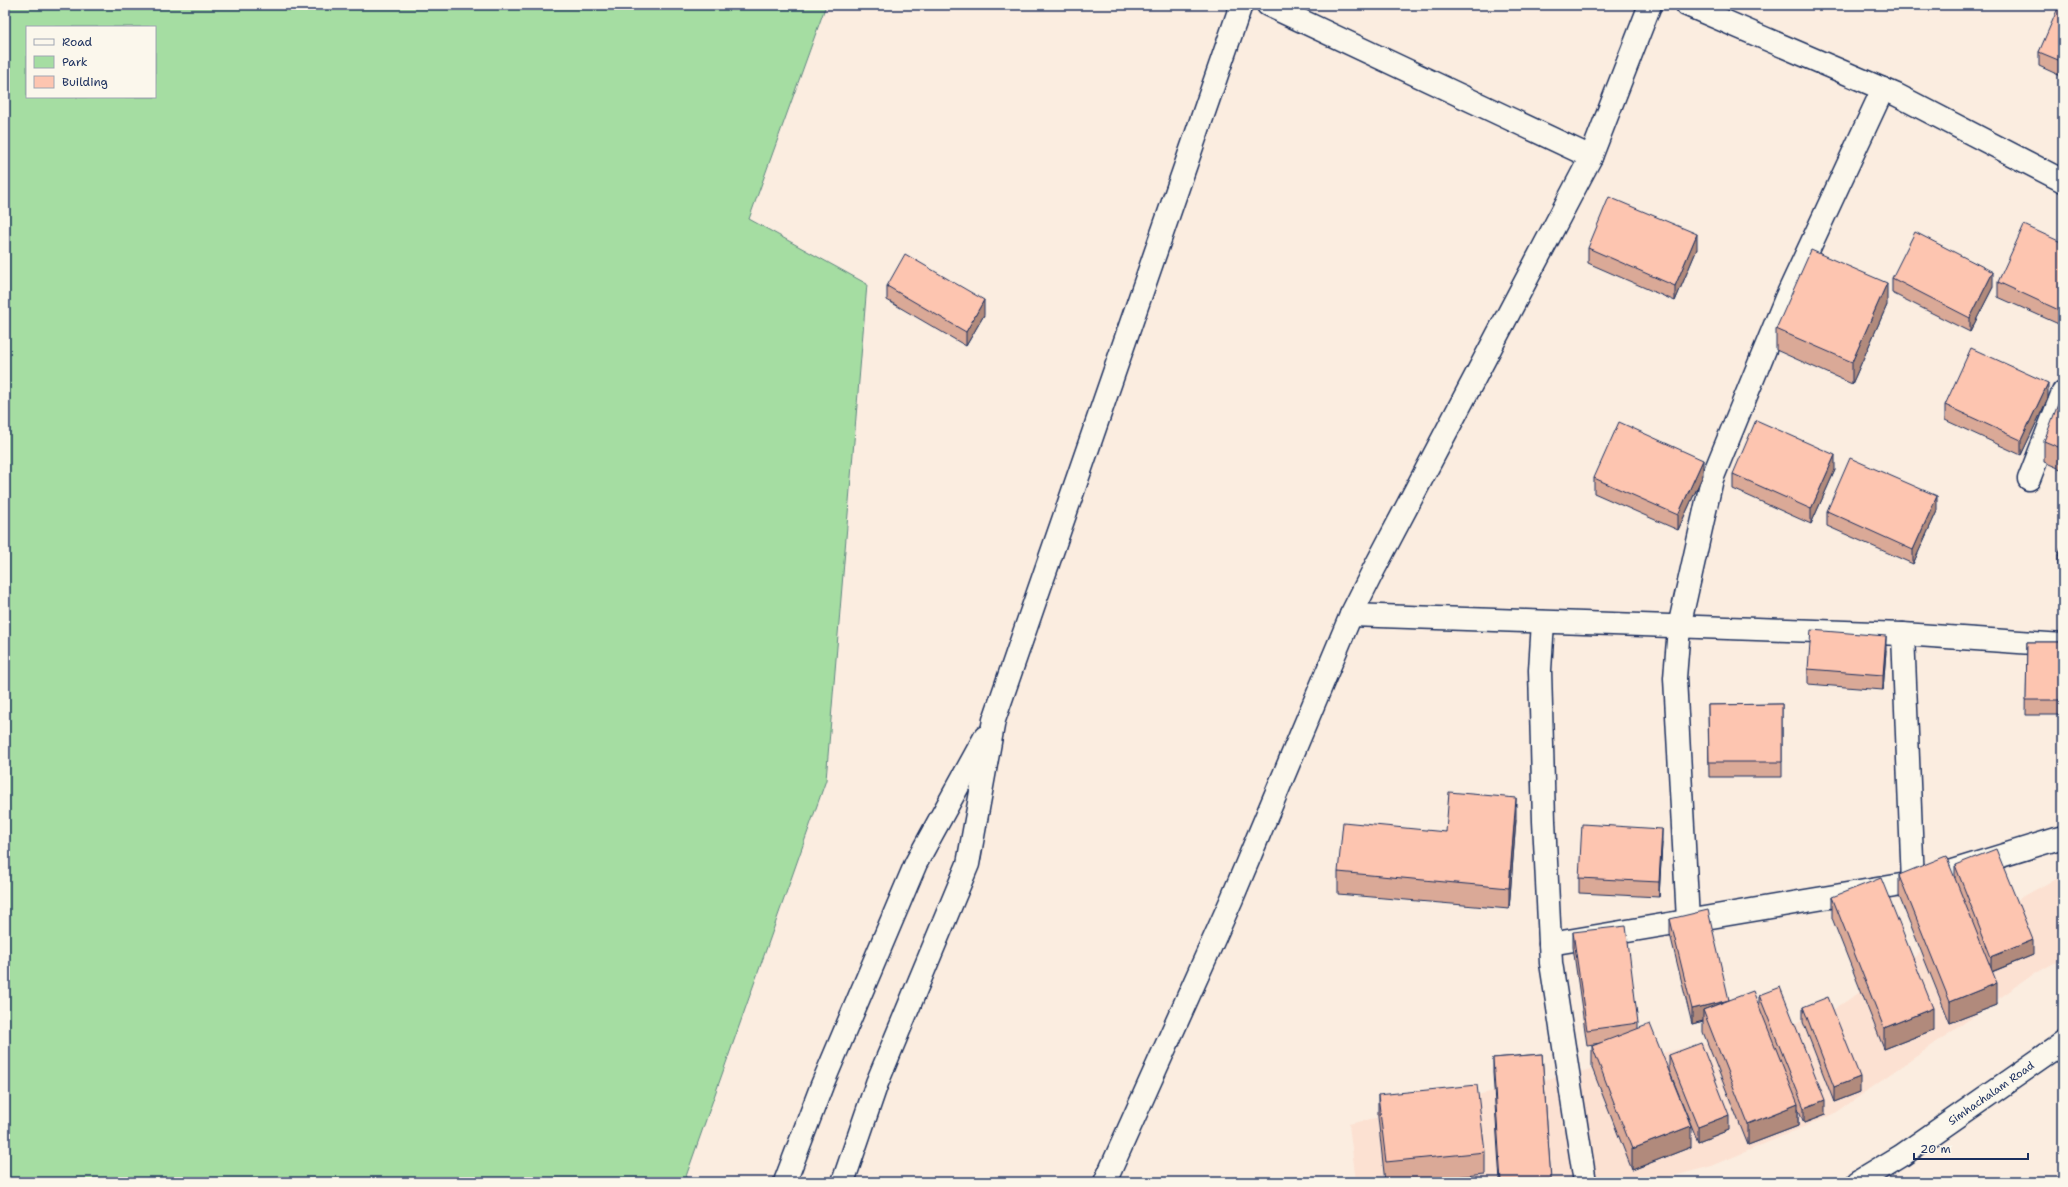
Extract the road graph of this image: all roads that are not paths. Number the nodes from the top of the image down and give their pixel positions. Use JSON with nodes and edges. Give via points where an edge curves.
{"nodes":[{"id":1,"x":1241,"y":5,"type":"edge"},
{"id":2,"x":1268,"y":5,"type":"edge"},
{"id":3,"x":1650,"y":5,"type":"edge"},
{"id":4,"x":1686,"y":5,"type":"edge"},
{"id":5,"x":1883,"y":89,"type":"junction"},
{"id":6,"x":1591,"y":157,"type":"junction"},
{"id":7,"x":2063,"y":181,"type":"edge"},
{"id":8,"x":2063,"y":392,"type":"edge"},
{"id":9,"x":2029,"y":479,"type":"dead end"},
{"id":10,"x":1352,"y":615,"type":"junction"},
{"id":11,"x":1543,"y":622,"type":"junction"},
{"id":12,"x":1679,"y":627,"type":"junction"},
{"id":13,"x":1903,"y":634,"type":"junction"},
{"id":14,"x":2063,"y":645,"type":"edge"},
{"id":15,"x":994,"y":720,"type":"junction"},
{"id":16,"x":2063,"y":837,"type":"edge"},
{"id":17,"x":1913,"y":883,"type":"junction"},
{"id":18,"x":1688,"y":920,"type":"junction"},
{"id":19,"x":1550,"y":944,"type":"junction"},
{"id":20,"x":2063,"y":1043,"type":"edge"},
{"id":21,"x":785,"y":1182,"type":"edge"},
{"id":22,"x":843,"y":1182,"type":"edge"},
{"id":23,"x":1105,"y":1182,"type":"edge"},
{"id":24,"x":1585,"y":1182,"type":"edge"},
{"id":25,"x":1858,"y":1182,"type":"edge"}],
"edges":[{"from":1,"to":15,"type":"street"},
{"from":2,"to":6,"type":"street"},
{"from":3,"to":6,"type":"street"},
{"from":4,"to":5,"type":"street"},
{"from":5,"to":7,"type":"street"},
{"from":5,"to":12,"type":"street","via":[[1786,298],[1712,479]]},
{"from":6,"to":10,"type":"street","via":[[1376,564]]},
{"from":8,"to":9,"type":"street"},
{"from":10,"to":11,"type":"street"},
{"from":10,"to":23,"type":"street","via":[[1231,902]]},
{"from":11,"to":12,"type":"street"},
{"from":11,"to":19,"type":"street","via":[[1540,670]]},
{"from":12,"to":13,"type":"street"},
{"from":12,"to":18,"type":"street","via":[[1675,678]]},
{"from":13,"to":14,"type":"street"},
{"from":13,"to":17,"type":"street"},
{"from":15,"to":21,"type":"street","via":[[916,863],[822,1085]]},
{"from":15,"to":22,"type":"street","via":[[968,864],[877,1083]]},
{"from":16,"to":17,"type":"street"},
{"from":17,"to":18,"type":"street"},
{"from":18,"to":19,"type":"street"},
{"from":19,"to":24,"type":"street"},
{"from":20,"to":25,"type":"street","name":"Simhachalam Road","via":[[1901,1156]]}]}
